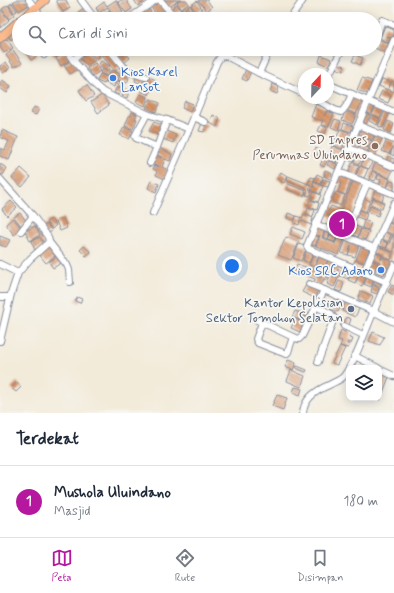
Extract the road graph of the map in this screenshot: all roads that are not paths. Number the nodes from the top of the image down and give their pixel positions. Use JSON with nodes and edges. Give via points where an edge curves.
{"nodes":[{"id":1,"x":29,"y":0,"type":"edge"},
{"id":2,"x":44,"y":0,"type":"edge"},
{"id":3,"x":81,"y":0,"type":"edge"},
{"id":4,"x":156,"y":0,"type":"edge"},
{"id":5,"x":160,"y":0,"type":"edge"},
{"id":6,"x":303,"y":0,"type":"edge"},
{"id":7,"x":35,"y":8,"type":"junction"},
{"id":8,"x":30,"y":12,"type":"edge"},
{"id":9,"x":38,"y":12,"type":"edge"},
{"id":10,"x":90,"y":12,"type":"edge"},
{"id":11,"x":138,"y":12,"type":"edge"},
{"id":12,"x":170,"y":12,"type":"edge"},
{"id":13,"x":295,"y":12,"type":"edge"},
{"id":14,"x":382,"y":20,"type":"edge"},
{"id":15,"x":394,"y":25,"type":"edge"},
{"id":16,"x":12,"y":29,"type":"edge"},
{"id":17,"x":0,"y":38,"type":"edge"},
{"id":18,"x":394,"y":40,"type":"edge"},
{"id":19,"x":392,"y":51,"type":"edge"},
{"id":20,"x":70,"y":56,"type":"edge"},
{"id":21,"x":78,"y":56,"type":"edge"},
{"id":22,"x":115,"y":56,"type":"edge"},
{"id":23,"x":267,"y":56,"type":"edge"},
{"id":24,"x":338,"y":56,"type":"edge"},
{"id":25,"x":73,"y":60,"type":"junction"},
{"id":26,"x":332,"y":68,"type":"edge"},
{"id":27,"x":259,"y":73,"type":"junction"},
{"id":28,"x":146,"y":77,"type":"dead end"},
{"id":29,"x":334,"y":86,"type":"edge"},
{"id":30,"x":298,"y":91,"type":"edge"},
{"id":31,"x":352,"y":94,"type":"junction"},
{"id":32,"x":368,"y":101,"type":"junction"},
{"id":33,"x":325,"y":104,"type":"edge"},
{"id":34,"x":394,"y":112,"type":"edge"},
{"id":35,"x":147,"y":114,"type":"junction"},
{"id":36,"x":194,"y":117,"type":"junction"},
{"id":37,"x":167,"y":120,"type":"junction"},
{"id":38,"x":205,"y":122,"type":"dead end"},
{"id":39,"x":358,"y":125,"type":"junction"},
{"id":40,"x":189,"y":129,"type":"junction"},
{"id":41,"x":394,"y":140,"type":"edge"},
{"id":42,"x":157,"y":147,"type":"junction"},
{"id":43,"x":349,"y":148,"type":"junction"},
{"id":44,"x":150,"y":163,"type":"dead end"},
{"id":45,"x":394,"y":167,"type":"edge"},
{"id":46,"x":339,"y":172,"type":"junction"},
{"id":47,"x":0,"y":179,"type":"edge"},
{"id":48,"x":367,"y":184,"type":"junction"},
{"id":49,"x":394,"y":194,"type":"edge"},
{"id":50,"x":394,"y":203,"type":"edge"},
{"id":51,"x":152,"y":213,"type":"dead end"},
{"id":52,"x":33,"y":216,"type":"junction"},
{"id":53,"x":315,"y":224,"type":"junction"},
{"id":54,"x":21,"y":231,"type":"dead end"},
{"id":55,"x":345,"y":235,"type":"junction"},
{"id":56,"x":49,"y":242,"type":"junction"},
{"id":57,"x":374,"y":248,"type":"junction"},
{"id":58,"x":0,"y":264,"type":"edge"},
{"id":59,"x":394,"y":265,"type":"edge"},
{"id":60,"x":364,"y":272,"type":"junction"},
{"id":61,"x":18,"y":273,"type":"junction"},
{"id":62,"x":390,"y":280,"type":"edge"},
{"id":63,"x":70,"y":282,"type":"dead end"},
{"id":64,"x":309,"y":284,"type":"dead end"},
{"id":65,"x":324,"y":290,"type":"junction"},
{"id":66,"x":0,"y":297,"type":"edge"},
{"id":67,"x":10,"y":297,"type":"junction"},
{"id":68,"x":316,"y":306,"type":"junction"},
{"id":69,"x":373,"y":311,"type":"junction"},
{"id":70,"x":394,"y":322,"type":"edge"},
{"id":71,"x":344,"y":326,"type":"dead end"},
{"id":72,"x":364,"y":335,"type":"junction"},
{"id":73,"x":293,"y":337,"type":"junction"},
{"id":74,"x":0,"y":341,"type":"edge"},
{"id":75,"x":355,"y":356,"type":"junction"},
{"id":76,"x":318,"y":362,"type":"dead end"},
{"id":77,"x":372,"y":365,"type":"edge"},
{"id":78,"x":382,"y":370,"type":"edge"},
{"id":79,"x":394,"y":376,"type":"edge"},
{"id":80,"x":303,"y":413,"type":"edge"}],
"edges":[{"from":1,"to":7,"type":"street"},
{"from":2,"to":7,"type":"highway"},
{"from":3,"to":10,"type":"street"},
{"from":4,"to":11,"type":"street"},
{"from":5,"to":12,"type":"street"},
{"from":6,"to":13,"type":"street"},
{"from":7,"to":8,"type":"highway"},
{"from":7,"to":9,"type":"street"},
{"from":14,"to":15,"type":"street"},
{"from":16,"to":17,"type":"highway"},
{"from":18,"to":19,"type":"street"},
{"from":19,"to":32,"type":"street"},
{"from":20,"to":25,"type":"street"},
{"from":21,"to":25,"type":"street"},
{"from":22,"to":28,"type":"street","via":[[132,73]]},
{"from":23,"to":27,"type":"street"},
{"from":24,"to":26,"type":"street"},
{"from":25,"to":35,"type":"street","via":[[101,90]]},
{"from":27,"to":30,"type":"street"},
{"from":27,"to":36,"type":"street","via":[[226,56],[221,56],[216,62]]},
{"from":29,"to":31,"type":"street"},
{"from":31,"to":32,"type":"street"},
{"from":31,"to":33,"type":"street","via":[[341,112]]},
{"from":32,"to":34,"type":"street"},
{"from":32,"to":39,"type":"street"},
{"from":35,"to":37,"type":"street"},
{"from":35,"to":42,"type":"street","via":[[136,138]]},
{"from":36,"to":38,"type":"street"},
{"from":36,"to":40,"type":"street"},
{"from":37,"to":40,"type":"street"},
{"from":37,"to":42,"type":"street"},
{"from":39,"to":41,"type":"street"},
{"from":39,"to":43,"type":"street"},
{"from":40,"to":51,"type":"street"},
{"from":42,"to":44,"type":"street"},
{"from":43,"to":45,"type":"street"},
{"from":43,"to":46,"type":"street"},
{"from":46,"to":48,"type":"street"},
{"from":46,"to":53,"type":"street"},
{"from":47,"to":52,"type":"street"},
{"from":48,"to":49,"type":"street"},
{"from":48,"to":55,"type":"street"},
{"from":50,"to":57,"type":"street"},
{"from":52,"to":54,"type":"street"},
{"from":52,"to":56,"type":"street","via":[[48,236]]},
{"from":53,"to":55,"type":"street"},
{"from":53,"to":60,"type":"street","via":[[307,244],[308,248]]},
{"from":55,"to":57,"type":"street"},
{"from":56,"to":61,"type":"street"},
{"from":56,"to":63,"type":"street","via":[[68,265]]},
{"from":57,"to":60,"type":"street"},
{"from":58,"to":61,"type":"street"},
{"from":59,"to":62,"type":"street"},
{"from":60,"to":62,"type":"street"},
{"from":61,"to":67,"type":"street"},
{"from":62,"to":69,"type":"street"},
{"from":64,"to":65,"type":"street"},
{"from":65,"to":68,"type":"street"},
{"from":65,"to":69,"type":"street"},
{"from":66,"to":67,"type":"street"},
{"from":67,"to":74,"type":"street"},
{"from":68,"to":73,"type":"street","via":[[302,336],[299,339]]},
{"from":68,"to":76,"type":"street","via":[[334,318]]},
{"from":69,"to":70,"type":"street"},
{"from":69,"to":72,"type":"street"},
{"from":71,"to":72,"type":"street"},
{"from":72,"to":75,"type":"street"},
{"from":73,"to":73,"type":"street","via":[[260,322],[256,339],[258,343],[286,354]]},
{"from":75,"to":77,"type":"street"},
{"from":75,"to":80,"type":"street","via":[[342,378],[310,397]]},
{"from":78,"to":79,"type":"street"}]}
